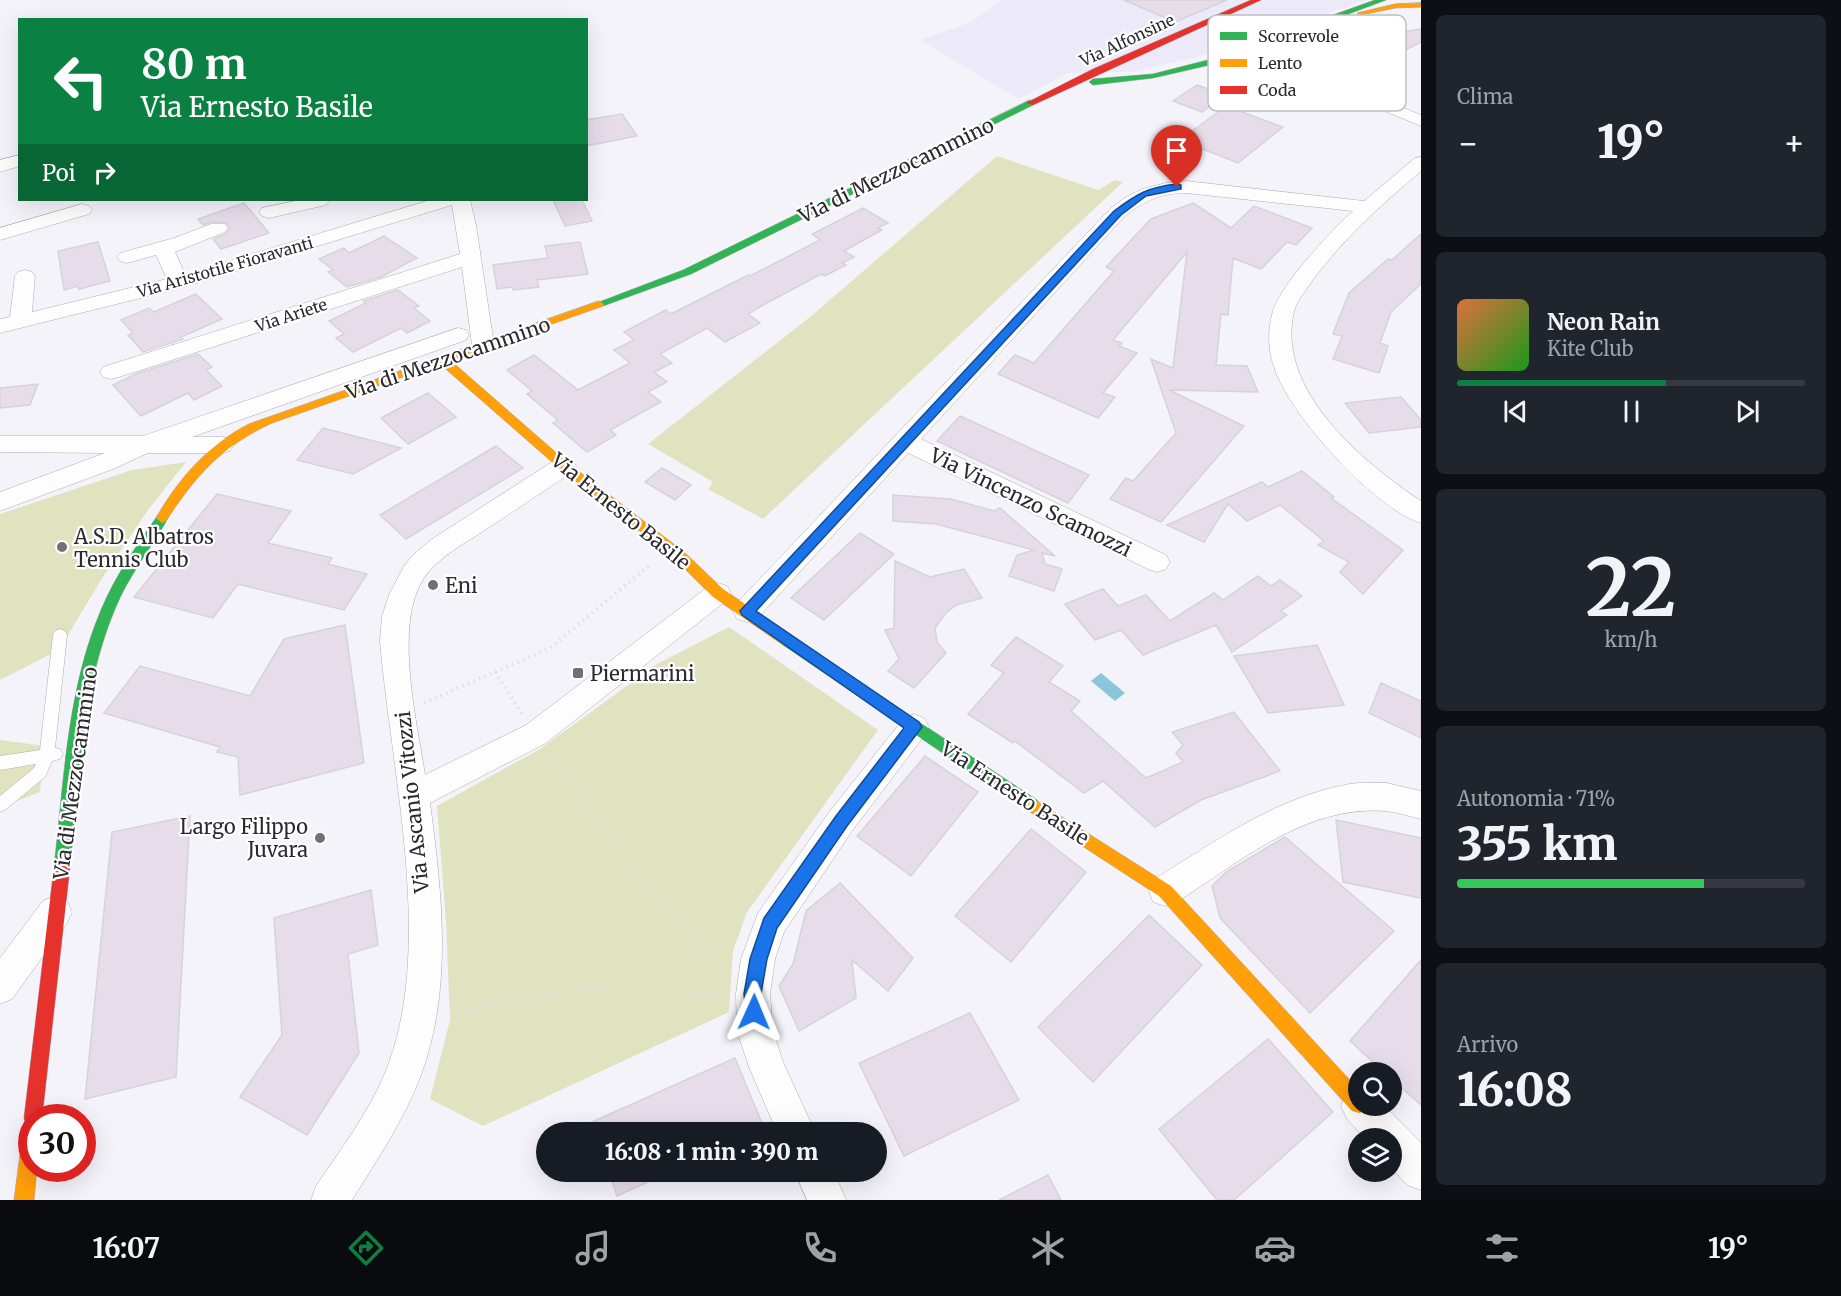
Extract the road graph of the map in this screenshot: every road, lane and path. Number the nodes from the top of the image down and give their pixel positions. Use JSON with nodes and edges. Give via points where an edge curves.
{"nodes":[{"id":1,"x":1257,"y":0,"type":"edge"},
{"id":2,"x":1382,"y":0,"type":"edge"},
{"id":3,"x":1421,"y":5,"type":"edge"},
{"id":4,"x":1224,"y":15,"type":"edge"},
{"id":5,"x":1340,"y":15,"type":"edge"},
{"id":6,"x":1344,"y":15,"type":"edge"},
{"id":7,"x":1208,"y":22,"type":"edge"},
{"id":8,"x":1208,"y":62,"type":"edge"},
{"id":9,"x":1076,"y":82,"type":"junction"},
{"id":10,"x":1397,"y":111,"type":"edge"},
{"id":11,"x":1421,"y":121,"type":"edge"},
{"id":12,"x":18,"y":161,"type":"edge"},
{"id":13,"x":1421,"y":162,"type":"edge"},
{"id":14,"x":0,"y":166,"type":"edge"},
{"id":15,"x":317,"y":201,"type":"edge"},
{"id":16,"x":320,"y":201,"type":"edge"},
{"id":17,"x":445,"y":201,"type":"edge"},
{"id":18,"x":460,"y":201,"type":"edge"},
{"id":19,"x":1366,"y":207,"type":"junction"},
{"id":20,"x":82,"y":210,"type":"dead end"},
{"id":21,"x":268,"y":212,"type":"dead end"},
{"id":22,"x":218,"y":228,"type":"dead end"},
{"id":23,"x":0,"y":234,"type":"edge"},
{"id":24,"x":336,"y":234,"type":"junction"},
{"id":25,"x":173,"y":244,"type":"junction"},
{"id":26,"x":127,"y":257,"type":"dead end"},
{"id":27,"x":471,"y":257,"type":"junction"},
{"id":28,"x":25,"y":276,"type":"dead end"},
{"id":29,"x":179,"y":282,"type":"junction"},
{"id":30,"x":10,"y":324,"type":"edge"},
{"id":31,"x":458,"y":335,"type":"dead end"},
{"id":32,"x":483,"y":345,"type":"junction"},
{"id":33,"x":443,"y":360,"type":"junction"},
{"id":34,"x":111,"y":372,"type":"dead end"},
{"id":35,"x":905,"y":441,"type":"junction"},
{"id":36,"x":0,"y":444,"type":"edge"},
{"id":37,"x":146,"y":444,"type":"junction"},
{"id":38,"x":222,"y":445,"type":"junction"},
{"id":39,"x":564,"y":466,"type":"junction"},
{"id":40,"x":0,"y":502,"type":"edge"},
{"id":41,"x":1421,"y":514,"type":"edge"},
{"id":42,"x":670,"y":548,"type":"junction"},
{"id":43,"x":1157,"y":562,"type":"dead end"},
{"id":44,"x":718,"y":593,"type":"junction"},
{"id":45,"x":747,"y":611,"type":"junction"},
{"id":46,"x":60,"y":635,"type":"dead end"},
{"id":47,"x":495,"y":672,"type":"junction"},
{"id":48,"x":403,"y":712,"type":"junction"},
{"id":49,"x":914,"y":727,"type":"junction"},
{"id":50,"x":536,"y":734,"type":"junction"},
{"id":51,"x":75,"y":752,"type":"junction"},
{"id":52,"x":48,"y":755,"type":"junction"},
{"id":53,"x":0,"y":763,"type":"edge"},
{"id":54,"x":413,"y":796,"type":"junction"},
{"id":55,"x":0,"y":805,"type":"edge"},
{"id":56,"x":1421,"y":805,"type":"edge"},
{"id":57,"x":1165,"y":891,"type":"junction"},
{"id":58,"x":55,"y":911,"type":"junction"},
{"id":59,"x":0,"y":987,"type":"edge"},
{"id":60,"x":753,"y":994,"type":"junction"},
{"id":61,"x":419,"y":1019,"type":"junction"},
{"id":62,"x":1348,"y":1092,"type":"edge"},
{"id":63,"x":34,"y":1104,"type":"edge"},
{"id":64,"x":1370,"y":1116,"type":"edge"},
{"id":65,"x":792,"y":1122,"type":"edge"},
{"id":66,"x":1381,"y":1128,"type":"edge"},
{"id":67,"x":1402,"y":1151,"type":"edge"},
{"id":68,"x":1421,"y":1171,"type":"edge"},
{"id":69,"x":26,"y":1182,"type":"edge"},
{"id":70,"x":819,"y":1182,"type":"edge"},
{"id":71,"x":24,"y":1200,"type":"edge"},
{"id":72,"x":330,"y":1200,"type":"edge"},
{"id":73,"x":827,"y":1200,"type":"edge"}],
"edges":[{"from":1,"to":4,"type":"main road","name":"Via Alfonsine"},
{"from":2,"to":5,"type":"main road"},
{"from":3,"to":6,"type":"main road"},
{"from":7,"to":9,"type":"main road","name":"Via Alfonsine"},
{"from":8,"to":9,"type":"main road","name":"Via di Mezzocammino","via":[[1166,74]]},
{"from":9,"to":32,"type":"main road","name":"Via di Mezzocammino","via":[[687,272]]},
{"from":10,"to":11,"type":"street"},
{"from":12,"to":14,"type":"street"},
{"from":13,"to":19,"type":"street"},
{"from":15,"to":21,"type":"street"},
{"from":16,"to":24,"type":"street","via":[[317,208]]},
{"from":17,"to":24,"type":"street","name":"Via Aristotile Fioravanti"},
{"from":18,"to":27,"type":"street"},
{"from":19,"to":35,"type":"street","via":[[1195,188],[1167,188],[1143,194],[1117,213]]},
{"from":19,"to":41,"type":"street","via":[[1317,261],[1285,306],[1279,326],[1281,356],[1293,387],[1311,414],[1371,476]]},
{"from":20,"to":23,"type":"street"},
{"from":22,"to":25,"type":"street"},
{"from":24,"to":29,"type":"street","name":"Via Aristotile Fioravanti"},
{"from":25,"to":26,"type":"street"},
{"from":25,"to":29,"type":"street","via":[[165,252]]},
{"from":27,"to":32,"type":"street"},
{"from":27,"to":34,"type":"street","name":"Via Ariete"},
{"from":28,"to":30,"type":"street"},
{"from":29,"to":30,"type":"street","name":"Via Aristotile Fioravanti"},
{"from":31,"to":37,"type":"street","name":"Via di Mezzocammino"},
{"from":32,"to":33,"type":"main road","name":"Via di Mezzocammino"},
{"from":33,"to":38,"type":"main road","name":"Via di Mezzocammino","via":[[268,420]]},
{"from":33,"to":39,"type":"main road","name":"Via Ernesto Basile"},
{"from":35,"to":43,"type":"street","name":"Via Vincenzo Scamozzi"},
{"from":35,"to":45,"type":"street"},
{"from":36,"to":37,"type":"street"},
{"from":37,"to":38,"type":"street"},
{"from":37,"to":40,"type":"street"},
{"from":38,"to":51,"type":"main road","name":"Via di Mezzocammino","via":[[178,493],[116,592],[90,663]]},
{"from":39,"to":42,"type":"main road","name":"Via Ernesto Basile"},
{"from":39,"to":48,"type":"street","name":"Via Ascanio Vitozzi","via":[[441,546],[412,573],[396,616],[396,668]]},
{"from":42,"to":44,"type":"main road","name":"Via Ernesto Basile"},
{"from":42,"to":47,"type":"path","via":[[545,651]]},
{"from":44,"to":45,"type":"main road","name":"Via Ernesto Basile"},
{"from":44,"to":50,"type":"street"},
{"from":45,"to":49,"type":"main road","name":"Via Ernesto Basile"},
{"from":46,"to":52,"type":"lane"},
{"from":47,"to":48,"type":"path"},
{"from":47,"to":50,"type":"path"},
{"from":48,"to":54,"type":"street","name":"Via Ascanio Vitozzi"},
{"from":49,"to":57,"type":"main road","name":"Via Ernesto Basile"},
{"from":49,"to":60,"type":"street","via":[[770,924],[758,959]]},
{"from":50,"to":54,"type":"street"},
{"from":50,"to":60,"type":"path","via":[[663,909]]},
{"from":51,"to":52,"type":"lane"},
{"from":51,"to":58,"type":"main road","name":"Via di Mezzocammino"},
{"from":52,"to":53,"type":"lane"},
{"from":52,"to":55,"type":"lane","via":[[40,772]]},
{"from":54,"to":61,"type":"street","name":"Via Ascanio Vitozzi","via":[[425,926]]},
{"from":56,"to":57,"type":"street","via":[[1372,794],[1313,806],[1278,822]]},
{"from":57,"to":62,"type":"main road","name":"Via Ernesto Basile"},
{"from":58,"to":59,"type":"street"},
{"from":58,"to":63,"type":"main road","name":"Via di Mezzocammino"},
{"from":60,"to":61,"type":"path","via":[[572,990]]},
{"from":60,"to":65,"type":"street","via":[[755,1031]]},
{"from":61,"to":72,"type":"street","name":"Via Ascanio Vitozzi","via":[[403,1074],[390,1102]]},
{"from":64,"to":66,"type":"street","name":"Via Ernesto Basile"},
{"from":67,"to":68,"type":"street","name":"Via Ernesto Basile"},
{"from":69,"to":71,"type":"main road"},
{"from":70,"to":73,"type":"street"}]}
